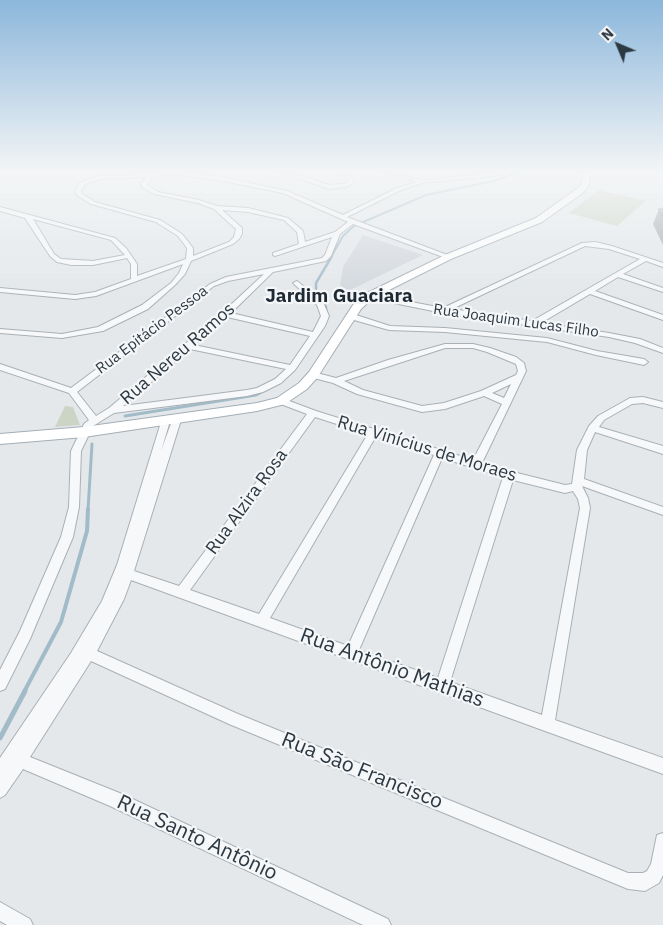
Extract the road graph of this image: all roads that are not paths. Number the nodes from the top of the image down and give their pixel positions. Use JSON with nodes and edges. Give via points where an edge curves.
{"nodes":[{"id":1,"x":15,"y":213,"type":"edge"},
{"id":2,"x":133,"y":213,"type":"edge"},
{"id":3,"x":223,"y":213,"type":"edge"},
{"id":4,"x":261,"y":213,"type":"edge"},
{"id":5,"x":336,"y":213,"type":"edge"},
{"id":6,"x":357,"y":213,"type":"edge"},
{"id":7,"x":549,"y":213,"type":"edge"},
{"id":8,"x":28,"y":217,"type":"junction"},
{"id":9,"x":348,"y":218,"type":"junction"},
{"id":10,"x":338,"y":233,"type":"junction"},
{"id":11,"x":302,"y":245,"type":"junction"},
{"id":12,"x":275,"y":254,"type":"dead end"},
{"id":13,"x":129,"y":256,"type":"junction"},
{"id":14,"x":448,"y":257,"type":"junction"},
{"id":15,"x":645,"y":259,"type":"junction"},
{"id":16,"x":188,"y":260,"type":"junction"},
{"id":17,"x":663,"y":265,"type":"edge"},
{"id":18,"x":270,"y":272,"type":"junction"},
{"id":19,"x":618,"y":275,"type":"junction"},
{"id":20,"x":134,"y":281,"type":"junction"},
{"id":21,"x":298,"y":283,"type":"dead end"},
{"id":22,"x":0,"y":290,"type":"edge"},
{"id":23,"x":663,"y":290,"type":"edge"},
{"id":24,"x":588,"y":291,"type":"junction"},
{"id":25,"x":369,"y":296,"type":"junction"},
{"id":26,"x":443,"y":311,"type":"junction"},
{"id":27,"x":226,"y":314,"type":"junction"},
{"id":28,"x":350,"y":316,"type":"junction"},
{"id":29,"x":663,"y":318,"type":"edge"},
{"id":30,"x":535,"y":323,"type":"junction"},
{"id":31,"x":0,"y":331,"type":"edge"},
{"id":32,"x":315,"y":335,"type":"junction"},
{"id":33,"x":189,"y":346,"type":"junction"},
{"id":34,"x":663,"y":351,"type":"edge"},
{"id":35,"x":644,"y":362,"type":"dead end"},
{"id":36,"x":0,"y":367,"type":"edge"},
{"id":37,"x":292,"y":368,"type":"junction"},
{"id":38,"x":313,"y":375,"type":"junction"},
{"id":39,"x":519,"y":377,"type":"junction"},
{"id":40,"x":336,"y":381,"type":"junction"},
{"id":41,"x":72,"y":391,"type":"junction"},
{"id":42,"x":484,"y":393,"type":"junction"},
{"id":43,"x":281,"y":401,"type":"junction"},
{"id":44,"x":506,"y":402,"type":"junction"},
{"id":45,"x":663,"y":405,"type":"edge"},
{"id":46,"x":112,"y":410,"type":"junction"},
{"id":47,"x":313,"y":413,"type":"junction"},
{"id":48,"x":94,"y":420,"type":"junction"},
{"id":49,"x":170,"y":420,"type":"junction"},
{"id":50,"x":592,"y":428,"type":"junction"},
{"id":51,"x":84,"y":432,"type":"junction"},
{"id":52,"x":374,"y":432,"type":"junction"},
{"id":53,"x":0,"y":439,"type":"edge"},
{"id":54,"x":663,"y":450,"type":"edge"},
{"id":55,"x":439,"y":454,"type":"junction"},
{"id":56,"x":476,"y":465,"type":"junction"},
{"id":57,"x":509,"y":475,"type":"junction"},
{"id":58,"x":577,"y":484,"type":"junction"},
{"id":59,"x":663,"y":512,"type":"edge"},
{"id":60,"x":124,"y":573,"type":"junction"},
{"id":61,"x":181,"y":592,"type":"junction"},
{"id":62,"x":262,"y":621,"type":"junction"},
{"id":63,"x":85,"y":652,"type":"junction"},
{"id":64,"x":351,"y":654,"type":"junction"},
{"id":65,"x":0,"y":684,"type":"edge"},
{"id":66,"x":442,"y":686,"type":"junction"},
{"id":67,"x":547,"y":725,"type":"junction"},
{"id":68,"x":15,"y":758,"type":"junction"},
{"id":69,"x":663,"y":766,"type":"edge"},
{"id":70,"x":0,"y":771,"type":"edge"},
{"id":71,"x":0,"y":790,"type":"edge"},
{"id":72,"x":663,"y":841,"type":"edge"},
{"id":73,"x":0,"y":912,"type":"edge"},
{"id":74,"x":24,"y":925,"type":"edge"},
{"id":75,"x":382,"y":925,"type":"edge"}],
"edges":[{"from":1,"to":8,"type":"street"},
{"from":2,"to":16,"type":"street","via":[[170,227],[188,244],[191,251]]},
{"from":3,"to":16,"type":"street","via":[[235,223],[240,234],[231,243]]},
{"from":4,"to":11,"type":"street","via":[[286,219],[297,226]]},
{"from":5,"to":9,"type":"street"},
{"from":6,"to":9,"type":"street"},
{"from":7,"to":14,"type":"main road","via":[[522,228]]},
{"from":8,"to":13,"type":"street","via":[[108,237]]},
{"from":8,"to":13,"type":"street","via":[[59,261],[93,263]]},
{"from":9,"to":10,"type":"street"},
{"from":9,"to":14,"type":"street"},
{"from":10,"to":11,"type":"street"},
{"from":10,"to":18,"type":"street","name":"Rua Epitácio Pessoa","via":[[324,260]]},
{"from":11,"to":12,"type":"street"},
{"from":13,"to":20,"type":"street","via":[[134,264]]},
{"from":14,"to":25,"type":"main road"},
{"from":15,"to":17,"type":"street"},
{"from":15,"to":19,"type":"street"},
{"from":15,"to":26,"type":"street","via":[[610,247],[584,244]]},
{"from":16,"to":20,"type":"street"},
{"from":16,"to":31,"type":"street","via":[[182,274],[160,296],[137,312],[100,329],[52,336]]},
{"from":18,"to":27,"type":"street","name":"Rua Nereu Ramos"},
{"from":18,"to":41,"type":"street","name":"Rua Epitácio Pessoa","via":[[226,279],[212,286]]},
{"from":19,"to":23,"type":"street"},
{"from":19,"to":24,"type":"street"},
{"from":20,"to":22,"type":"street","via":[[96,294],[75,297]]},
{"from":21,"to":32,"type":"street","via":[[324,309],[324,320]]},
{"from":24,"to":29,"type":"street"},
{"from":24,"to":30,"type":"street"},
{"from":25,"to":26,"type":"street","name":"Rua Joaquim Lucas Filho"},
{"from":25,"to":28,"type":"main road"},
{"from":26,"to":30,"type":"street","name":"Rua Joaquim Lucas Filho"},
{"from":27,"to":32,"type":"street"},
{"from":27,"to":33,"type":"street","name":"Rua Nereu Ramos"},
{"from":28,"to":35,"type":"street","via":[[396,329],[445,330],[547,340]]},
{"from":28,"to":38,"type":"main road"},
{"from":30,"to":34,"type":"street","name":"Rua Joaquim Lucas Filho","via":[[627,338]]},
{"from":32,"to":37,"type":"street"},
{"from":33,"to":37,"type":"street"},
{"from":33,"to":46,"type":"street","name":"Rua Nereu Ramos"},
{"from":36,"to":41,"type":"street"},
{"from":37,"to":46,"type":"street","via":[[270,386],[247,393]]},
{"from":38,"to":40,"type":"street"},
{"from":38,"to":43,"type":"main road"},
{"from":39,"to":40,"type":"street","via":[[521,366],[513,359],[490,350],[460,346],[431,349]]},
{"from":39,"to":42,"type":"street"},
{"from":39,"to":44,"type":"street"},
{"from":40,"to":42,"type":"street","via":[[360,392],[422,408],[445,406]]},
{"from":41,"to":48,"type":"street"},
{"from":42,"to":44,"type":"street"},
{"from":43,"to":47,"type":"street","name":"Rua Vinícius de Moraes"},
{"from":43,"to":49,"type":"main road"},
{"from":44,"to":56,"type":"street"},
{"from":45,"to":50,"type":"street","via":[[643,400],[630,401],[601,418]]},
{"from":46,"to":48,"type":"street","name":"Rua Nereu Ramos"},
{"from":47,"to":52,"type":"street","name":"Rua Vinícius de Moraes"},
{"from":47,"to":61,"type":"street","name":"Rua Alzira Rosa"},
{"from":48,"to":51,"type":"street","name":"Rua Nereu Ramos"},
{"from":49,"to":51,"type":"main road"},
{"from":49,"to":60,"type":"street"},
{"from":50,"to":54,"type":"street"},
{"from":50,"to":58,"type":"street","via":[[582,450]]},
{"from":51,"to":53,"type":"main road"},
{"from":51,"to":65,"type":"street","via":[[76,451],[74,507],[67,537]]},
{"from":52,"to":55,"type":"street","name":"Rua Vinícius de Moraes"},
{"from":52,"to":62,"type":"street"},
{"from":55,"to":56,"type":"street","name":"Rua Vinícius de Moraes"},
{"from":55,"to":64,"type":"street"},
{"from":56,"to":57,"type":"street","name":"Rua Vinícius de Moraes"},
{"from":57,"to":58,"type":"street","name":"Rua Vinícius de Moraes","via":[[565,489]]},
{"from":57,"to":66,"type":"street"},
{"from":58,"to":59,"type":"street","name":"Rua Vinícius de Moraes"},
{"from":58,"to":67,"type":"street","via":[[585,508]]},
{"from":60,"to":61,"type":"street","name":"Rua Antônio Mathias"},
{"from":60,"to":63,"type":"street","via":[[107,622]]},
{"from":61,"to":62,"type":"street","name":"Rua Antônio Mathias"},
{"from":62,"to":64,"type":"street","name":"Rua Antônio Mathias"},
{"from":63,"to":68,"type":"street"},
{"from":63,"to":72,"type":"street","name":"Rua São Francisco","via":[[234,719],[628,881],[645,882],[653,877],[659,866]]},
{"from":64,"to":66,"type":"street","name":"Rua Antônio Mathias"},
{"from":66,"to":67,"type":"street","name":"Rua Antônio Mathias"},
{"from":67,"to":69,"type":"street","name":"Rua Antônio Mathias"},
{"from":68,"to":70,"type":"street"},
{"from":68,"to":71,"type":"street"},
{"from":68,"to":75,"type":"street","name":"Rua Santo Antônio","via":[[116,800]]},
{"from":73,"to":74,"type":"street"}]}
